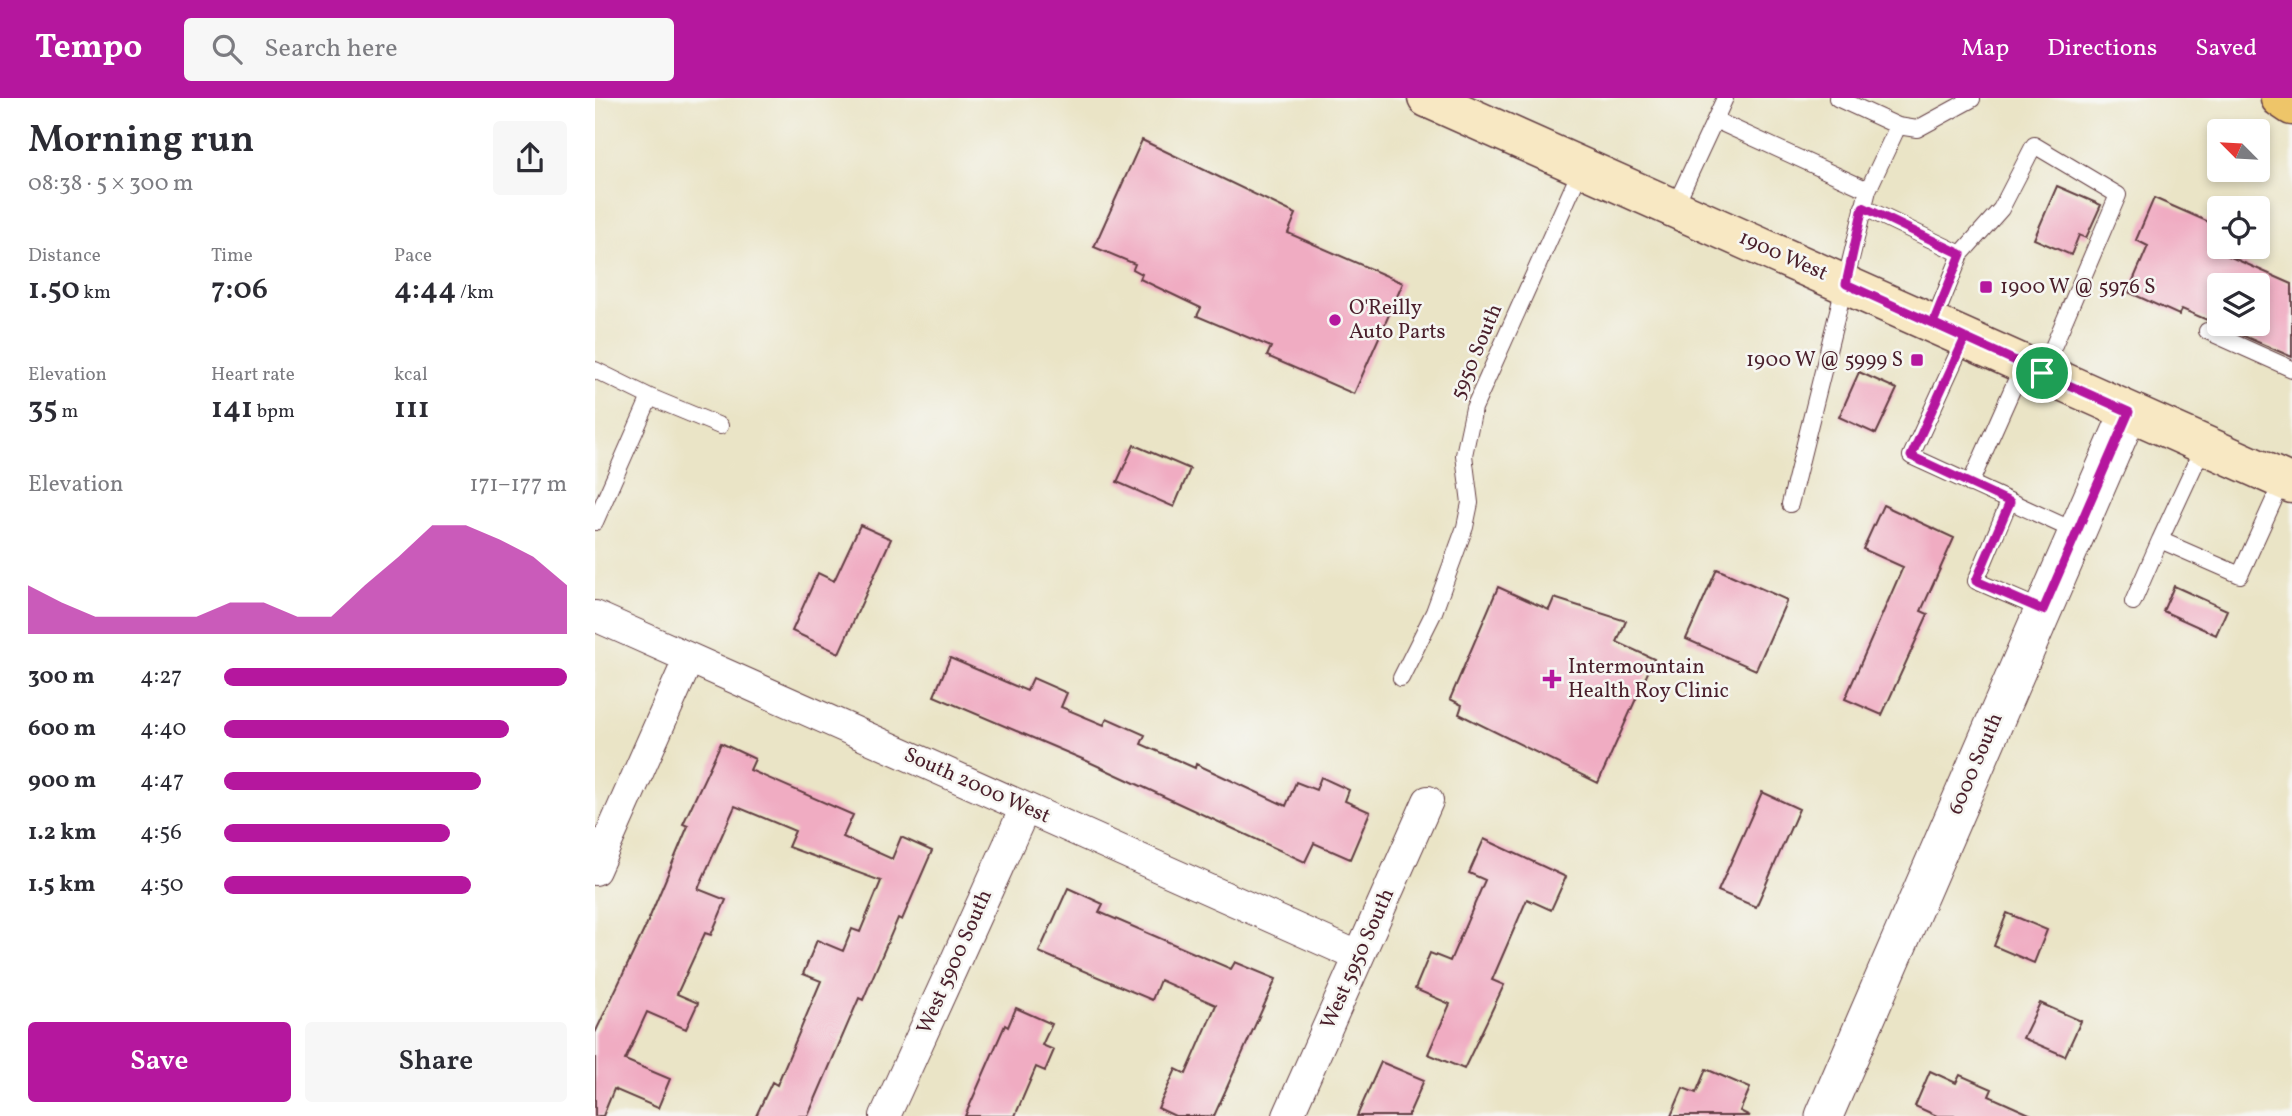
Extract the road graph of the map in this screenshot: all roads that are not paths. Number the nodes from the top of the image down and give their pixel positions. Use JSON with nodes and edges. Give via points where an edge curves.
{"nodes":[{"id":1,"x":1427,"y":98,"type":"edge"},
{"id":2,"x":1725,"y":98,"type":"edge"},
{"id":3,"x":1837,"y":98,"type":"edge"},
{"id":4,"x":2280,"y":98,"type":"edge"},
{"id":5,"x":1972,"y":99,"type":"edge"},
{"id":6,"x":2292,"y":106,"type":"edge"},
{"id":7,"x":1715,"y":120,"type":"junction"},
{"id":8,"x":1898,"y":126,"type":"junction"},
{"id":9,"x":1582,"y":167,"type":"junction"},
{"id":10,"x":1868,"y":190,"type":"junction"},
{"id":11,"x":1863,"y":207,"type":"junction"},
{"id":12,"x":1674,"y":208,"type":"junction"},
{"id":13,"x":1961,"y":254,"type":"junction"},
{"id":14,"x":1846,"y":284,"type":"junction"},
{"id":15,"x":1949,"y":330,"type":"junction"},
{"id":16,"x":2218,"y":336,"type":"edge"},
{"id":17,"x":2033,"y":368,"type":"junction"},
{"id":18,"x":2292,"y":369,"type":"edge"},
{"id":19,"x":595,"y":370,"type":"edge"},
{"id":20,"x":650,"y":397,"type":"junction"},
{"id":21,"x":2129,"y":412,"type":"junction"},
{"id":22,"x":720,"y":426,"type":"dead end"},
{"id":23,"x":2204,"y":445,"type":"junction"},
{"id":24,"x":2287,"y":482,"type":"edge"},
{"id":25,"x":1970,"y":484,"type":"junction"},
{"id":26,"x":2010,"y":502,"type":"junction"},
{"id":27,"x":1790,"y":504,"type":"dead end"},
{"id":28,"x":595,"y":522,"type":"edge"},
{"id":29,"x":2077,"y":532,"type":"junction"},
{"id":30,"x":2161,"y":540,"type":"junction"},
{"id":31,"x":2133,"y":602,"type":"dead end"},
{"id":32,"x":2043,"y":610,"type":"junction"},
{"id":33,"x":595,"y":616,"type":"edge"},
{"id":34,"x":689,"y":658,"type":"junction"},
{"id":35,"x":1401,"y":678,"type":"dead end"},
{"id":36,"x":1428,"y":801,"type":"dead end"},
{"id":37,"x":1025,"y":808,"type":"junction"},
{"id":38,"x":595,"y":870,"type":"edge"},
{"id":39,"x":1358,"y":956,"type":"junction"},
{"id":40,"x":885,"y":1116,"type":"edge"},
{"id":41,"x":1288,"y":1116,"type":"edge"},
{"id":42,"x":1823,"y":1116,"type":"edge"}],
"edges":[{"from":1,"to":9,"type":"main road","name":"1900 West"},
{"from":2,"to":7,"type":"lane"},
{"from":3,"to":8,"type":"lane"},
{"from":4,"to":6,"type":"highway"},
{"from":5,"to":8,"type":"lane","via":[[1917,130]]},
{"from":7,"to":10,"type":"lane"},
{"from":7,"to":12,"type":"lane"},
{"from":8,"to":10,"type":"lane"},
{"from":9,"to":12,"type":"main road","name":"1900 West"},
{"from":9,"to":35,"type":"lane","name":"5950 South","via":[[1473,408],[1464,455],[1470,503],[1465,527],[1434,612]]},
{"from":10,"to":11,"type":"lane"},
{"from":11,"to":13,"type":"lane"},
{"from":11,"to":14,"type":"lane"},
{"from":12,"to":14,"type":"main road","name":"1900 West"},
{"from":13,"to":15,"type":"lane"},
{"from":13,"to":17,"type":"lane","via":[[2001,209],[2034,145],[2118,195]]},
{"from":14,"to":15,"type":"main road","name":"1900 West"},
{"from":14,"to":27,"type":"lane"},
{"from":15,"to":17,"type":"main road","name":"1900 West"},
{"from":15,"to":25,"type":"lane","via":[[1911,456]]},
{"from":16,"to":18,"type":"lane"},
{"from":17,"to":21,"type":"main road","name":"1900 West"},
{"from":17,"to":25,"type":"lane"},
{"from":19,"to":20,"type":"lane"},
{"from":20,"to":22,"type":"lane"},
{"from":20,"to":28,"type":"lane"},
{"from":21,"to":23,"type":"main road","name":"1900 West"},
{"from":21,"to":29,"type":"street","name":"6000 South"},
{"from":23,"to":24,"type":"main road","name":"1900 West"},
{"from":23,"to":30,"type":"lane"},
{"from":24,"to":30,"type":"lane","via":[[2240,575]]},
{"from":25,"to":26,"type":"lane"},
{"from":26,"to":29,"type":"lane"},
{"from":26,"to":32,"type":"lane","via":[[1976,581]]},
{"from":29,"to":32,"type":"street","name":"6000 South"},
{"from":30,"to":31,"type":"lane"},
{"from":32,"to":42,"type":"street","name":"6000 South"},
{"from":33,"to":34,"type":"street","name":"South 2000 West"},
{"from":34,"to":37,"type":"street","name":"South 2000 West"},
{"from":34,"to":38,"type":"street"},
{"from":36,"to":39,"type":"street","name":"West 5950 South"},
{"from":37,"to":39,"type":"street","name":"South 2000 West"},
{"from":37,"to":40,"type":"street","name":"West 5900 South"},
{"from":39,"to":41,"type":"street","name":"West 5950 South"}]}
